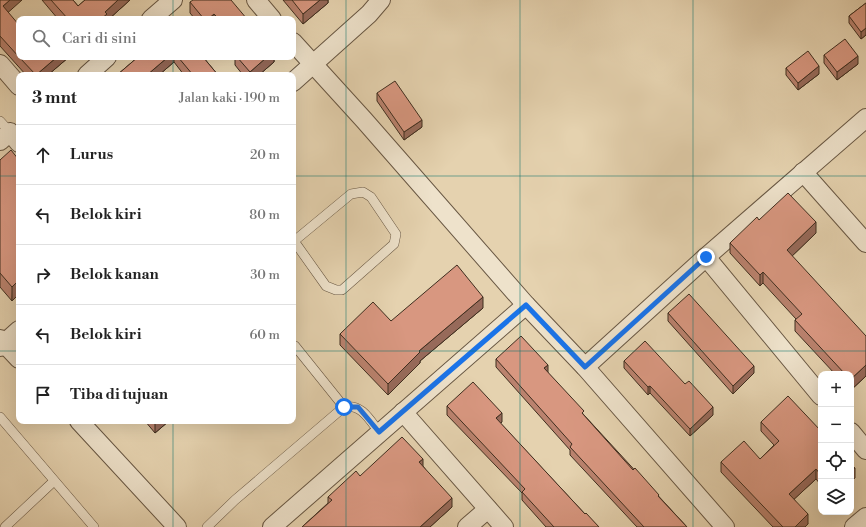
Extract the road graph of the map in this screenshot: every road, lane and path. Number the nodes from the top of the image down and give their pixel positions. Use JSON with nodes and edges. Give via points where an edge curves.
{"nodes":[{"id":1,"x":172,"y":0,"type":"edge"},
{"id":2,"x":256,"y":0,"type":"edge"},
{"id":3,"x":381,"y":0,"type":"edge"},
{"id":4,"x":154,"y":16,"type":"edge"},
{"id":5,"x":269,"y":16,"type":"edge"},
{"id":6,"x":296,"y":45,"type":"edge"},
{"id":7,"x":104,"y":60,"type":"edge"},
{"id":8,"x":0,"y":64,"type":"edge"},
{"id":9,"x":313,"y":65,"type":"junction"},
{"id":10,"x":90,"y":72,"type":"edge"},
{"id":11,"x":296,"y":79,"type":"edge"},
{"id":12,"x":16,"y":83,"type":"edge"},
{"id":13,"x":866,"y":118,"type":"edge"},
{"id":14,"x":803,"y":172,"type":"junction"},
{"id":15,"x":296,"y":240,"type":"edge"},
{"id":16,"x":866,"y":243,"type":"edge"},
{"id":17,"x":296,"y":245,"type":"edge"},
{"id":18,"x":706,"y":257,"type":"junction"},
{"id":19,"x":526,"y":305,"type":"junction"},
{"id":20,"x":16,"y":332,"type":"edge"},
{"id":21,"x":1,"y":343,"type":"edge"},
{"id":22,"x":296,"y":347,"type":"edge"},
{"id":23,"x":16,"y":356,"type":"edge"},
{"id":24,"x":585,"y":367,"type":"junction"},
{"id":25,"x":818,"y":392,"type":"edge"},
{"id":26,"x":344,"y":407,"type":"junction"},
{"id":27,"x":404,"y":412,"type":"junction"},
{"id":28,"x":0,"y":417,"type":"edge"},
{"id":29,"x":82,"y":424,"type":"edge"},
{"id":30,"x":379,"y":432,"type":"junction"},
{"id":31,"x":854,"y":436,"type":"edge"},
{"id":32,"x":866,"y":450,"type":"edge"},
{"id":33,"x":54,"y":481,"type":"junction"},
{"id":34,"x":488,"y":508,"type":"junction"},
{"id":35,"x":866,"y":517,"type":"edge"},
{"id":36,"x":5,"y":527,"type":"edge"},
{"id":37,"x":94,"y":527,"type":"edge"},
{"id":38,"x":177,"y":527,"type":"edge"},
{"id":39,"x":207,"y":527,"type":"edge"},
{"id":40,"x":272,"y":527,"type":"edge"},
{"id":41,"x":467,"y":527,"type":"edge"},
{"id":42,"x":504,"y":527,"type":"edge"},
{"id":43,"x":725,"y":527,"type":"edge"},
{"id":44,"x":854,"y":527,"type":"edge"}],
"edges":[{"from":1,"to":4,"type":"street"},
{"from":2,"to":5,"type":"street"},
{"from":3,"to":9,"type":"street"},
{"from":6,"to":9,"type":"street"},
{"from":7,"to":10,"type":"street"},
{"from":8,"to":12,"type":"street"},
{"from":9,"to":11,"type":"street"},
{"from":9,"to":19,"type":"street"},
{"from":13,"to":14,"type":"street"},
{"from":14,"to":16,"type":"street"},
{"from":14,"to":18,"type":"street"},
{"from":15,"to":17,"type":"lane","via":[[351,194],[363,192],[371,197],[396,234],[394,244],[342,290],[326,286]]},
{"from":18,"to":24,"type":"street"},
{"from":18,"to":25,"type":"street"},
{"from":19,"to":24,"type":"street"},
{"from":19,"to":27,"type":"street"},
{"from":20,"to":21,"type":"street"},
{"from":21,"to":23,"type":"street"},
{"from":22,"to":26,"type":"lane"},
{"from":24,"to":43,"type":"street"},
{"from":26,"to":30,"type":"lane","via":[[358,407]]},
{"from":26,"to":39,"type":"lane"},
{"from":27,"to":30,"type":"street"},
{"from":27,"to":34,"type":"street"},
{"from":28,"to":33,"type":"lane"},
{"from":29,"to":38,"type":"street"},
{"from":30,"to":40,"type":"street"},
{"from":31,"to":32,"type":"street"},
{"from":33,"to":36,"type":"lane"},
{"from":33,"to":37,"type":"lane"},
{"from":34,"to":41,"type":"street"},
{"from":34,"to":42,"type":"street"},
{"from":35,"to":44,"type":"street"}]}
